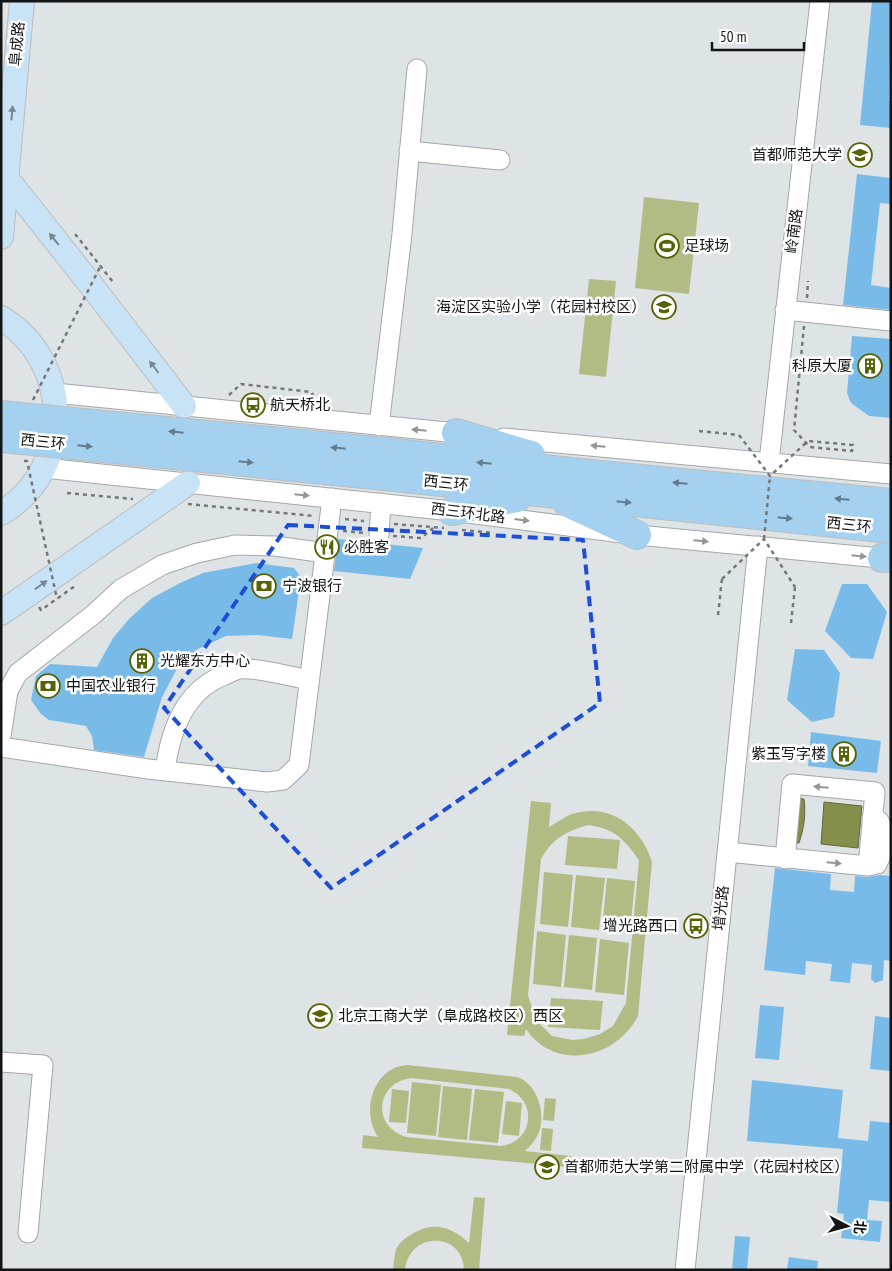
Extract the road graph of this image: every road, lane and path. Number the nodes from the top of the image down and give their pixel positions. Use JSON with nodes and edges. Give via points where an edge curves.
{"nodes":[{"id":1,"x":22,"y":1,"type":"edge"},
{"id":2,"x":820,"y":1,"type":"edge"},
{"id":3,"x":9,"y":38,"type":"edge"},
{"id":4,"x":417,"y":69,"type":"dead end"},
{"id":5,"x":409,"y":151,"type":"junction"},
{"id":6,"x":500,"y":160,"type":"dead end"},
{"id":7,"x":6,"y":179,"type":"junction"},
{"id":8,"x":76,"y":235,"type":"dead end"},
{"id":9,"x":1,"y":237,"type":"edge"},
{"id":10,"x":100,"y":265,"type":"junction"},
{"id":11,"x":808,"y":281,"type":"dead end"},
{"id":12,"x":113,"y":282,"type":"dead end"},
{"id":13,"x":785,"y":310,"type":"junction"},
{"id":14,"x":805,"y":312,"type":"junction"},
{"id":15,"x":1,"y":318,"type":"edge"},
{"id":16,"x":891,"y":321,"type":"edge"},
{"id":17,"x":55,"y":393,"type":"junction"},
{"id":18,"x":25,"y":399,"type":"dead end"},
{"id":19,"x":184,"y":406,"type":"junction"},
{"id":20,"x":214,"y":409,"type":"junction"},
{"id":21,"x":1,"y":415,"type":"edge"},
{"id":22,"x":333,"y":421,"type":"junction"},
{"id":23,"x":379,"y":426,"type":"junction"},
{"id":24,"x":699,"y":431,"type":"dead end"},
{"id":25,"x":456,"y":433,"type":"junction"},
{"id":26,"x":1,"y":438,"type":"edge"},
{"id":27,"x":18,"y":460,"type":"dead end"},
{"id":28,"x":385,"y":464,"type":"junction"},
{"id":29,"x":44,"y":468,"type":"junction"},
{"id":30,"x":769,"y":469,"type":"junction"},
{"id":31,"x":891,"y":474,"type":"edge"},
{"id":32,"x":600,"y":475,"type":"junction"},
{"id":33,"x":188,"y":483,"type":"junction"},
{"id":34,"x":67,"y":493,"type":"dead end"},
{"id":35,"x":544,"y":493,"type":"junction"},
{"id":36,"x":332,"y":498,"type":"junction"},
{"id":37,"x":133,"y":499,"type":"dead end"},
{"id":38,"x":161,"y":502,"type":"junction"},
{"id":39,"x":381,"y":503,"type":"junction"},
{"id":40,"x":891,"y":503,"type":"edge"},
{"id":41,"x":1,"y":513,"type":"edge"},
{"id":42,"x":330,"y":518,"type":"junction"},
{"id":43,"x":450,"y":523,"type":"junction"},
{"id":44,"x":379,"y":528,"type":"junction"},
{"id":45,"x":891,"y":529,"type":"edge"},
{"id":46,"x":503,"y":534,"type":"dead end"},
{"id":47,"x":637,"y":535,"type":"junction"},
{"id":48,"x":761,"y":542,"type":"junction"},
{"id":49,"x":326,"y":553,"type":"junction"},
{"id":50,"x":888,"y":558,"type":"edge"},
{"id":51,"x":75,"y":586,"type":"dead end"},
{"id":52,"x":57,"y":599,"type":"junction"},
{"id":53,"x":41,"y":610,"type":"dead end"},
{"id":54,"x":1,"y":613,"type":"edge"},
{"id":55,"x":718,"y":615,"type":"dead end"},
{"id":56,"x":791,"y":623,"type":"dead end"},
{"id":57,"x":308,"y":680,"type":"junction"},
{"id":58,"x":1,"y":736,"type":"edge"},
{"id":59,"x":1,"y":747,"type":"edge"},
{"id":60,"x":165,"y":771,"type":"junction"},
{"id":61,"x":727,"y":852,"type":"junction"},
{"id":62,"x":786,"y":859,"type":"junction"},
{"id":63,"x":868,"y":866,"type":"junction"},
{"id":64,"x":891,"y":872,"type":"edge"},
{"id":65,"x":1,"y":1062,"type":"edge"},
{"id":66,"x":28,"y":1233,"type":"dead end"},
{"id":67,"x":685,"y":1270,"type":"edge"}],
"edges":[{"from":1,"to":3,"type":"main road","name":"阜成路"},
{"from":2,"to":13,"type":"street","name":"岭南路"},
{"from":7,"to":3,"type":"main road","name":"阜成路","one_way":true},
{"from":4,"to":5,"type":"street"},
{"from":5,"to":6,"type":"street"},
{"from":5,"to":23,"type":"street"},
{"from":7,"to":9,"type":"main road","name":"阜成路"},
{"from":19,"to":7,"type":"main road","one_way":true},
{"from":8,"to":10,"type":"path"},
{"from":10,"to":12,"type":"path"},
{"from":10,"to":18,"type":"path","bridge":true,"via":[[33,400]]},
{"from":11,"to":14,"type":"path"},
{"from":13,"to":14,"type":"street"},
{"from":13,"to":30,"type":"street","name":"岭南路"},
{"from":14,"to":16,"type":"street"},
{"from":14,"to":30,"type":"path","bridge":true,"via":[[794,430],[810,447],[852,451],[853,445],[808,441]]},
{"from":15,"to":17,"type":"main road","via":[[31,342],[46,367]]},
{"from":17,"to":19,"type":"street"},
{"from":17,"to":29,"type":"main road","via":[[56,430]]},
{"from":19,"to":20,"type":"street"},
{"from":20,"to":22,"type":"street"},
{"from":20,"to":22,"type":"path","via":[[241,384],[310,392]]},
{"from":28,"to":21,"type":"highway","name":"西三环","one_way":true,"bridge":true},
{"from":22,"to":23,"type":"street"},
{"from":25,"to":23,"type":"street","one_way":true},
{"from":24,"to":30,"type":"path","bridge":true,"via":[[738,435]]},
{"from":30,"to":25,"type":"street","one_way":true},
{"from":25,"to":32,"type":"highway"},
{"from":26,"to":28,"type":"highway","name":"西三环","one_way":true,"bridge":true},
{"from":27,"to":52,"type":"path","bridge":true,"via":[[27,461]]},
{"from":32,"to":28,"type":"highway","name":"西三环","one_way":true},
{"from":28,"to":35,"type":"highway","name":"西三环"},
{"from":29,"to":33,"type":"street","name":"西三环北路"},
{"from":29,"to":41,"type":"main road","via":[[29,491]]},
{"from":30,"to":31,"type":"street"},
{"from":30,"to":48,"type":"path","bridge":true},
{"from":40,"to":32,"type":"highway","name":"西三环","one_way":true},
{"from":33,"to":36,"type":"street","name":"西三环北路","one_way":true},
{"from":33,"to":38,"type":"main road"},
{"from":34,"to":37,"type":"path"},
{"from":35,"to":43,"type":"highway"},
{"from":35,"to":45,"type":"highway","name":"西三环","one_way":true},
{"from":35,"to":47,"type":"highway"},
{"from":36,"to":39,"type":"street","name":"西三环北路"},
{"from":36,"to":42,"type":"street"},
{"from":38,"to":42,"type":"path"},
{"from":54,"to":38,"type":"main road","one_way":true},
{"from":39,"to":43,"type":"street","name":"西三环北路"},
{"from":39,"to":44,"type":"street"},
{"from":42,"to":44,"type":"path"},
{"from":42,"to":49,"type":"street"},
{"from":43,"to":44,"type":"path"},
{"from":43,"to":46,"type":"path"},
{"from":43,"to":47,"type":"street","name":"西三环北路","one_way":true},
{"from":47,"to":48,"type":"street","name":"西三环北路","one_way":true},
{"from":48,"to":50,"type":"street","name":"西三环北路","one_way":true},
{"from":48,"to":55,"type":"path","bridge":true,"via":[[722,579]]},
{"from":48,"to":56,"type":"path","bridge":true,"via":[[795,587]]},
{"from":48,"to":61,"type":"street","name":"增光路"},
{"from":49,"to":57,"type":"street"},
{"from":49,"to":58,"type":"street","via":[[275,546],[235,545],[162,565],[121,589],[18,673],[8,691]]},
{"from":51,"to":52,"type":"path"},
{"from":52,"to":53,"type":"path"},
{"from":57,"to":60,"type":"street","via":[[239,669],[214,679],[191,698],[175,726]]},
{"from":57,"to":60,"type":"street","via":[[299,765],[283,780],[267,782]]},
{"from":59,"to":60,"type":"street"},
{"from":61,"to":62,"type":"street"},
{"from":61,"to":67,"type":"street","name":"增光路"},
{"from":62,"to":63,"type":"street","one_way":true},
{"from":63,"to":62,"type":"street","one_way":true,"via":[[874,792],[792,784]]},
{"from":63,"to":64,"type":"street"},
{"from":65,"to":66,"type":"street","via":[[43,1065]]}]}
